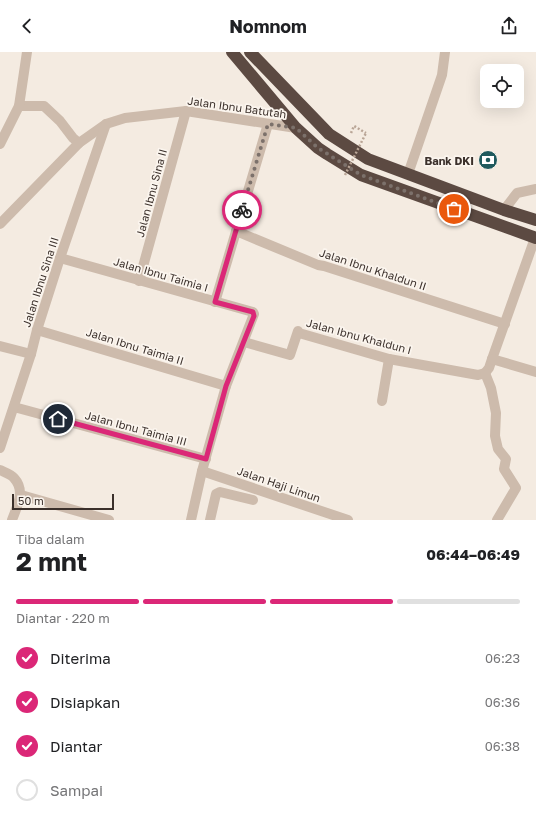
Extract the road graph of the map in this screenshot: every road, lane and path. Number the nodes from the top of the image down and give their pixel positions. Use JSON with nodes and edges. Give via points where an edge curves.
{"nodes":[{"id":1,"x":27,"y":52,"type":"edge"},
{"id":2,"x":232,"y":52,"type":"edge"},
{"id":3,"x":250,"y":52,"type":"edge"},
{"id":4,"x":445,"y":52,"type":"edge"},
{"id":5,"x":19,"y":106,"type":"junction"},
{"id":6,"x":186,"y":111,"type":"junction"},
{"id":7,"x":106,"y":124,"type":"junction"},
{"id":8,"x":268,"y":124,"type":"junction"},
{"id":9,"x":354,"y":126,"type":"dead end"},
{"id":10,"x":296,"y":128,"type":"junction"},
{"id":11,"x":79,"y":143,"type":"junction"},
{"id":12,"x":0,"y":144,"type":"edge"},
{"id":13,"x":408,"y":174,"type":"junction"},
{"id":14,"x":345,"y":175,"type":"dead end"},
{"id":15,"x":536,"y":188,"type":"edge"},
{"id":16,"x":504,"y":210,"type":"junction"},
{"id":17,"x":536,"y":220,"type":"edge"},
{"id":18,"x":0,"y":224,"type":"edge"},
{"id":19,"x":236,"y":231,"type":"junction"},
{"id":20,"x":536,"y":238,"type":"edge"},
{"id":21,"x":60,"y":258,"type":"junction"},
{"id":22,"x":139,"y":280,"type":"junction"},
{"id":23,"x":215,"y":302,"type":"junction"},
{"id":24,"x":505,"y":324,"type":"junction"},
{"id":25,"x":37,"y":330,"type":"junction"},
{"id":26,"x":244,"y":342,"type":"junction"},
{"id":27,"x":0,"y":346,"type":"edge"},
{"id":28,"x":31,"y":354,"type":"junction"},
{"id":29,"x":389,"y":359,"type":"junction"},
{"id":30,"x":492,"y":359,"type":"junction"},
{"id":31,"x":536,"y":372,"type":"edge"},
{"id":32,"x":485,"y":373,"type":"junction"},
{"id":33,"x":226,"y":386,"type":"junction"},
{"id":34,"x":382,"y":401,"type":"dead end"},
{"id":35,"x":14,"y":407,"type":"junction"},
{"id":36,"x":0,"y":448,"type":"edge"},
{"id":37,"x":206,"y":459,"type":"junction"},
{"id":38,"x":0,"y":470,"type":"edge"},
{"id":39,"x":202,"y":471,"type":"junction"},
{"id":40,"x":21,"y":495,"type":"junction"},
{"id":41,"x":254,"y":500,"type":"dead end"},
{"id":42,"x":12,"y":520,"type":"edge"},
{"id":43,"x":109,"y":520,"type":"edge"},
{"id":44,"x":191,"y":520,"type":"edge"},
{"id":45,"x":210,"y":520,"type":"edge"},
{"id":46,"x":348,"y":520,"type":"edge"},
{"id":47,"x":497,"y":520,"type":"edge"}],
"edges":[{"from":1,"to":5,"type":"street"},
{"from":2,"to":10,"type":"highway"},
{"from":3,"to":13,"type":"highway","via":[[329,134],[368,159]]},
{"from":4,"to":13,"type":"street","via":[[442,75]]},
{"from":5,"to":11,"type":"street","via":[[44,106]]},
{"from":5,"to":12,"type":"street"},
{"from":6,"to":7,"type":"street","name":"Jalan Ibnu Batutah","via":[[125,118]]},
{"from":6,"to":8,"type":"street","name":"Jalan Ibnu Batutah"},
{"from":6,"to":22,"type":"street","name":"Jalan Ibnu Sina II"},
{"from":7,"to":11,"type":"street","name":"Jalan Ibnu Batutah"},
{"from":7,"to":21,"type":"street","name":"Jalan Ibnu Sina III"},
{"from":8,"to":10,"type":"street","name":"Jalan Ibnu Batutah"},
{"from":8,"to":19,"type":"street"},
{"from":9,"to":14,"type":"path","bridge":true,"via":[[366,133]]},
{"from":10,"to":20,"type":"highway","via":[[318,148],[361,175]]},
{"from":11,"to":18,"type":"street","name":"Jalan Ibnu Batutah"},
{"from":13,"to":16,"type":"highway"},
{"from":15,"to":16,"type":"street","via":[[517,193]]},
{"from":16,"to":17,"type":"highway"},
{"from":19,"to":23,"type":"street"},
{"from":19,"to":24,"type":"street","name":"Jalan Ibnu Khaldun II","via":[[318,265]]},
{"from":20,"to":24,"type":"street"},
{"from":21,"to":22,"type":"street","name":"Jalan Ibnu Taimia I"},
{"from":21,"to":25,"type":"street","name":"Jalan Ibnu Sina III"},
{"from":22,"to":23,"type":"street","name":"Jalan Ibnu Taimia I"},
{"from":23,"to":26,"type":"street","name":"Jalan Ibnu Taimia I","via":[[253,312]]},
{"from":24,"to":30,"type":"street"},
{"from":25,"to":28,"type":"street","name":"Jalan Ibnu Sina III"},
{"from":25,"to":33,"type":"street","name":"Jalan Ibnu Taimia II"},
{"from":26,"to":29,"type":"street","name":"Jalan Ibnu Khaldun I","via":[[290,355],[298,331]]},
{"from":26,"to":33,"type":"street"},
{"from":27,"to":28,"type":"street"},
{"from":28,"to":35,"type":"street","name":"Jalan Ibnu Sina III"},
{"from":29,"to":32,"type":"street","name":"Jalan Ibnu Khaldun I","via":[[478,375]]},
{"from":29,"to":34,"type":"street"},
{"from":30,"to":31,"type":"street"},
{"from":30,"to":32,"type":"street"},
{"from":32,"to":47,"type":"street","via":[[496,413],[495,436],[498,449],[506,459],[504,469],[516,488]]},
{"from":33,"to":37,"type":"street"},
{"from":35,"to":36,"type":"street","name":"Jalan Ibnu Sina III"},
{"from":35,"to":37,"type":"street","name":"Jalan Ibnu Taimia III"},
{"from":37,"to":39,"type":"street"},
{"from":38,"to":40,"type":"street","via":[[14,477]]},
{"from":39,"to":44,"type":"street"},
{"from":39,"to":46,"type":"street","name":"Jalan Haji Limun"},
{"from":40,"to":42,"type":"street"},
{"from":40,"to":43,"type":"street"},
{"from":41,"to":45,"type":"street","via":[[217,492]]}]}
